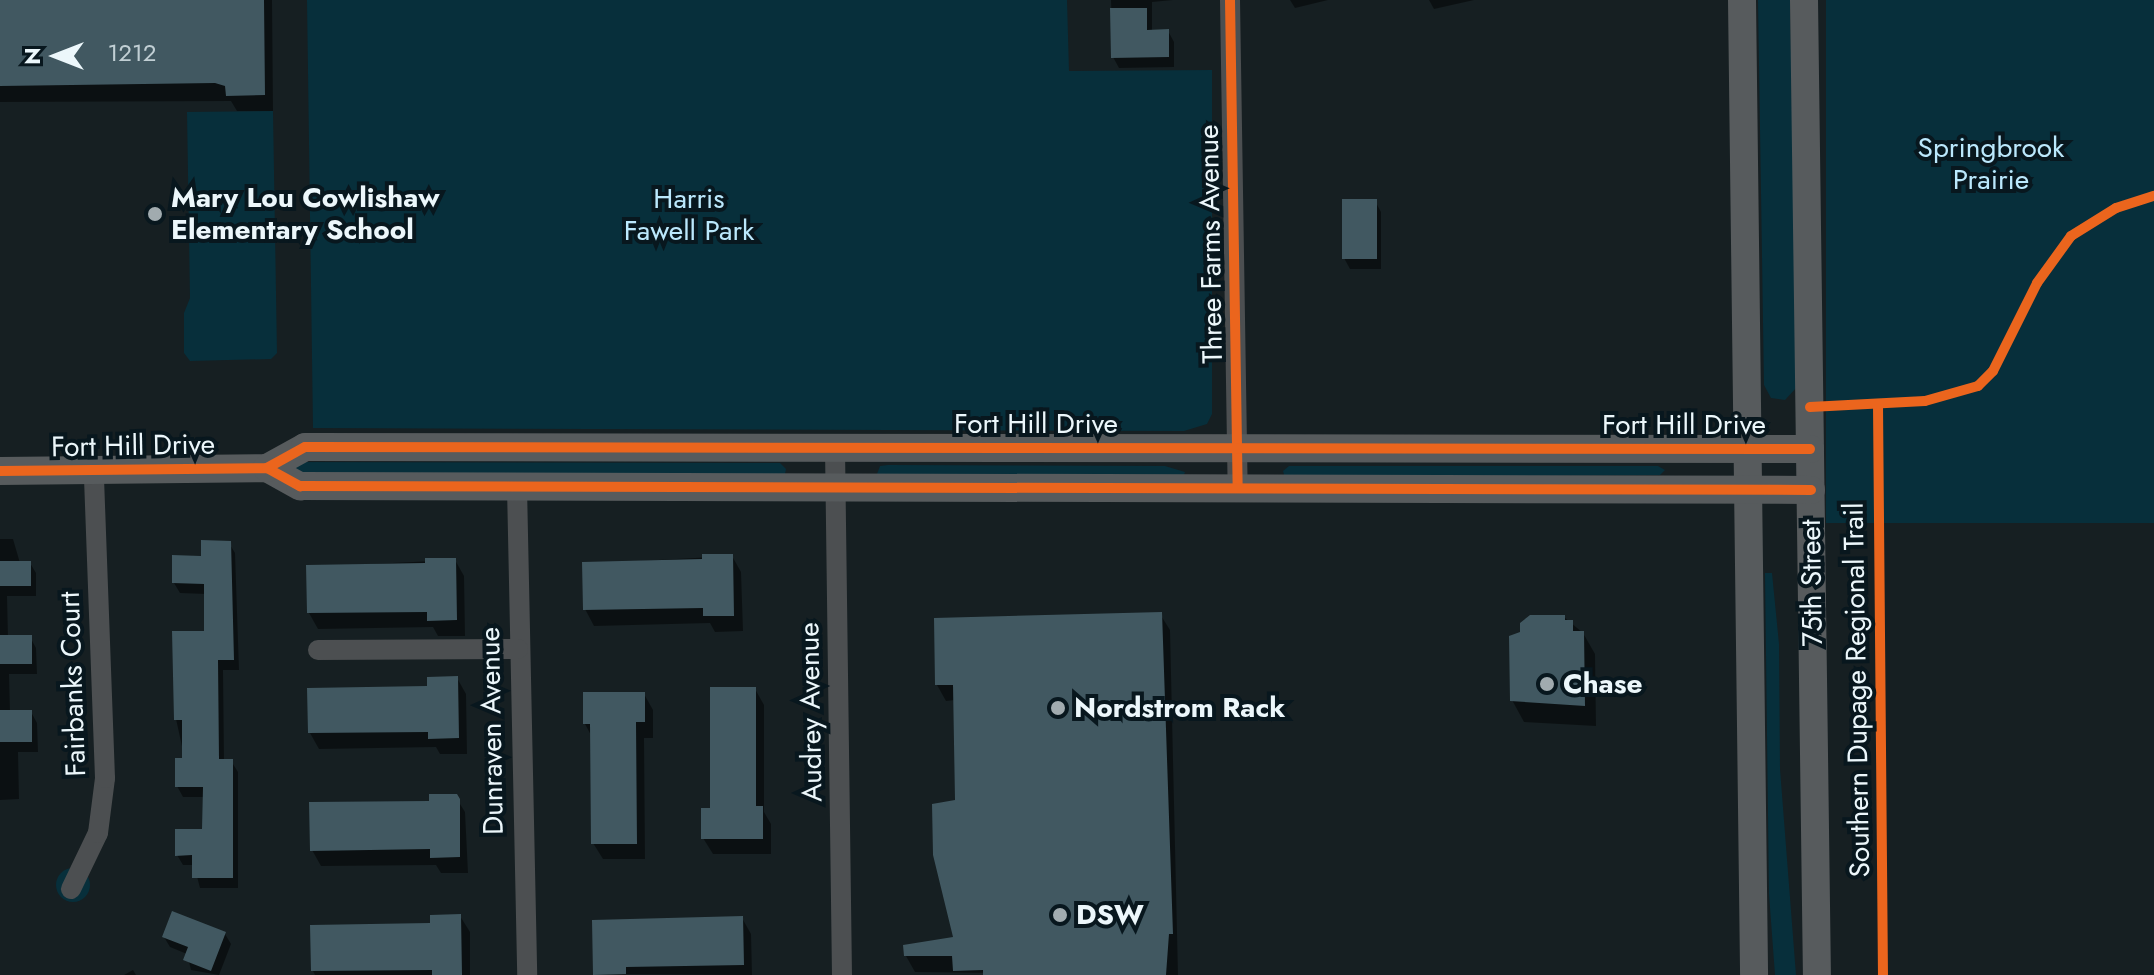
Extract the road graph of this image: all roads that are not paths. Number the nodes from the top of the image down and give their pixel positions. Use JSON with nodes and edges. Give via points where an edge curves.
{"nodes":[{"id":1,"x":1230,"y":0,"type":"edge"},
{"id":2,"x":1742,"y":0,"type":"edge"},
{"id":3,"x":1804,"y":0,"type":"edge"},
{"id":4,"x":835,"y":448,"type":"junction"},
{"id":5,"x":1238,"y":448,"type":"junction"},
{"id":6,"x":1748,"y":449,"type":"junction"},
{"id":7,"x":1810,"y":449,"type":"junction"},
{"id":8,"x":267,"y":468,"type":"junction"},
{"id":9,"x":0,"y":471,"type":"edge"},
{"id":10,"x":94,"y":471,"type":"junction"},
{"id":11,"x":517,"y":487,"type":"junction"},
{"id":12,"x":836,"y":487,"type":"junction"},
{"id":13,"x":1238,"y":488,"type":"junction"},
{"id":14,"x":1749,"y":489,"type":"junction"},
{"id":15,"x":1811,"y":490,"type":"junction"},
{"id":16,"x":518,"y":649,"type":"junction"},
{"id":17,"x":318,"y":650,"type":"dead end"},
{"id":18,"x":71,"y":889,"type":"dead end"},
{"id":19,"x":527,"y":975,"type":"edge"},
{"id":20,"x":842,"y":975,"type":"edge"},
{"id":21,"x":1754,"y":975,"type":"edge"},
{"id":22,"x":1817,"y":975,"type":"edge"}],
"edges":[{"from":1,"to":5,"type":"street","name":"Three Farms Avenue"},
{"from":2,"to":6,"type":"street"},
{"from":3,"to":7,"type":"street","name":"75th Street"},
{"from":4,"to":5,"type":"street","name":"Fort Hill Drive"},
{"from":4,"to":8,"type":"street","name":"Fort Hill Drive","via":[[305,447]]},
{"from":4,"to":12,"type":"street","name":"Audrey Avenue"},
{"from":5,"to":6,"type":"street","name":"Fort Hill Drive"},
{"from":5,"to":13,"type":"street","name":"Three Farms Avenue"},
{"from":6,"to":7,"type":"street","name":"Fort Hill Drive"},
{"from":6,"to":14,"type":"street"},
{"from":7,"to":15,"type":"street","name":"75th Street"},
{"from":8,"to":10,"type":"street","name":"Fort Hill Drive"},
{"from":8,"to":11,"type":"street","name":"Fort Hill Drive","via":[[300,486]]},
{"from":9,"to":10,"type":"street","name":"Fort Hill Drive"},
{"from":10,"to":18,"type":"street","name":"Fairbanks Court","via":[[105,778],[98,833]]},
{"from":11,"to":12,"type":"street","name":"Fort Hill Drive"},
{"from":11,"to":16,"type":"street","name":"Dunraven Avenue"},
{"from":12,"to":13,"type":"street","name":"Fort Hill Drive"},
{"from":12,"to":20,"type":"street","name":"Audrey Avenue"},
{"from":13,"to":14,"type":"street","name":"Fort Hill Drive"},
{"from":14,"to":15,"type":"street","name":"Fort Hill Drive"},
{"from":14,"to":21,"type":"street"},
{"from":15,"to":22,"type":"street","name":"75th Street"},
{"from":16,"to":17,"type":"street"},
{"from":16,"to":19,"type":"street","name":"Dunraven Avenue"}]}
